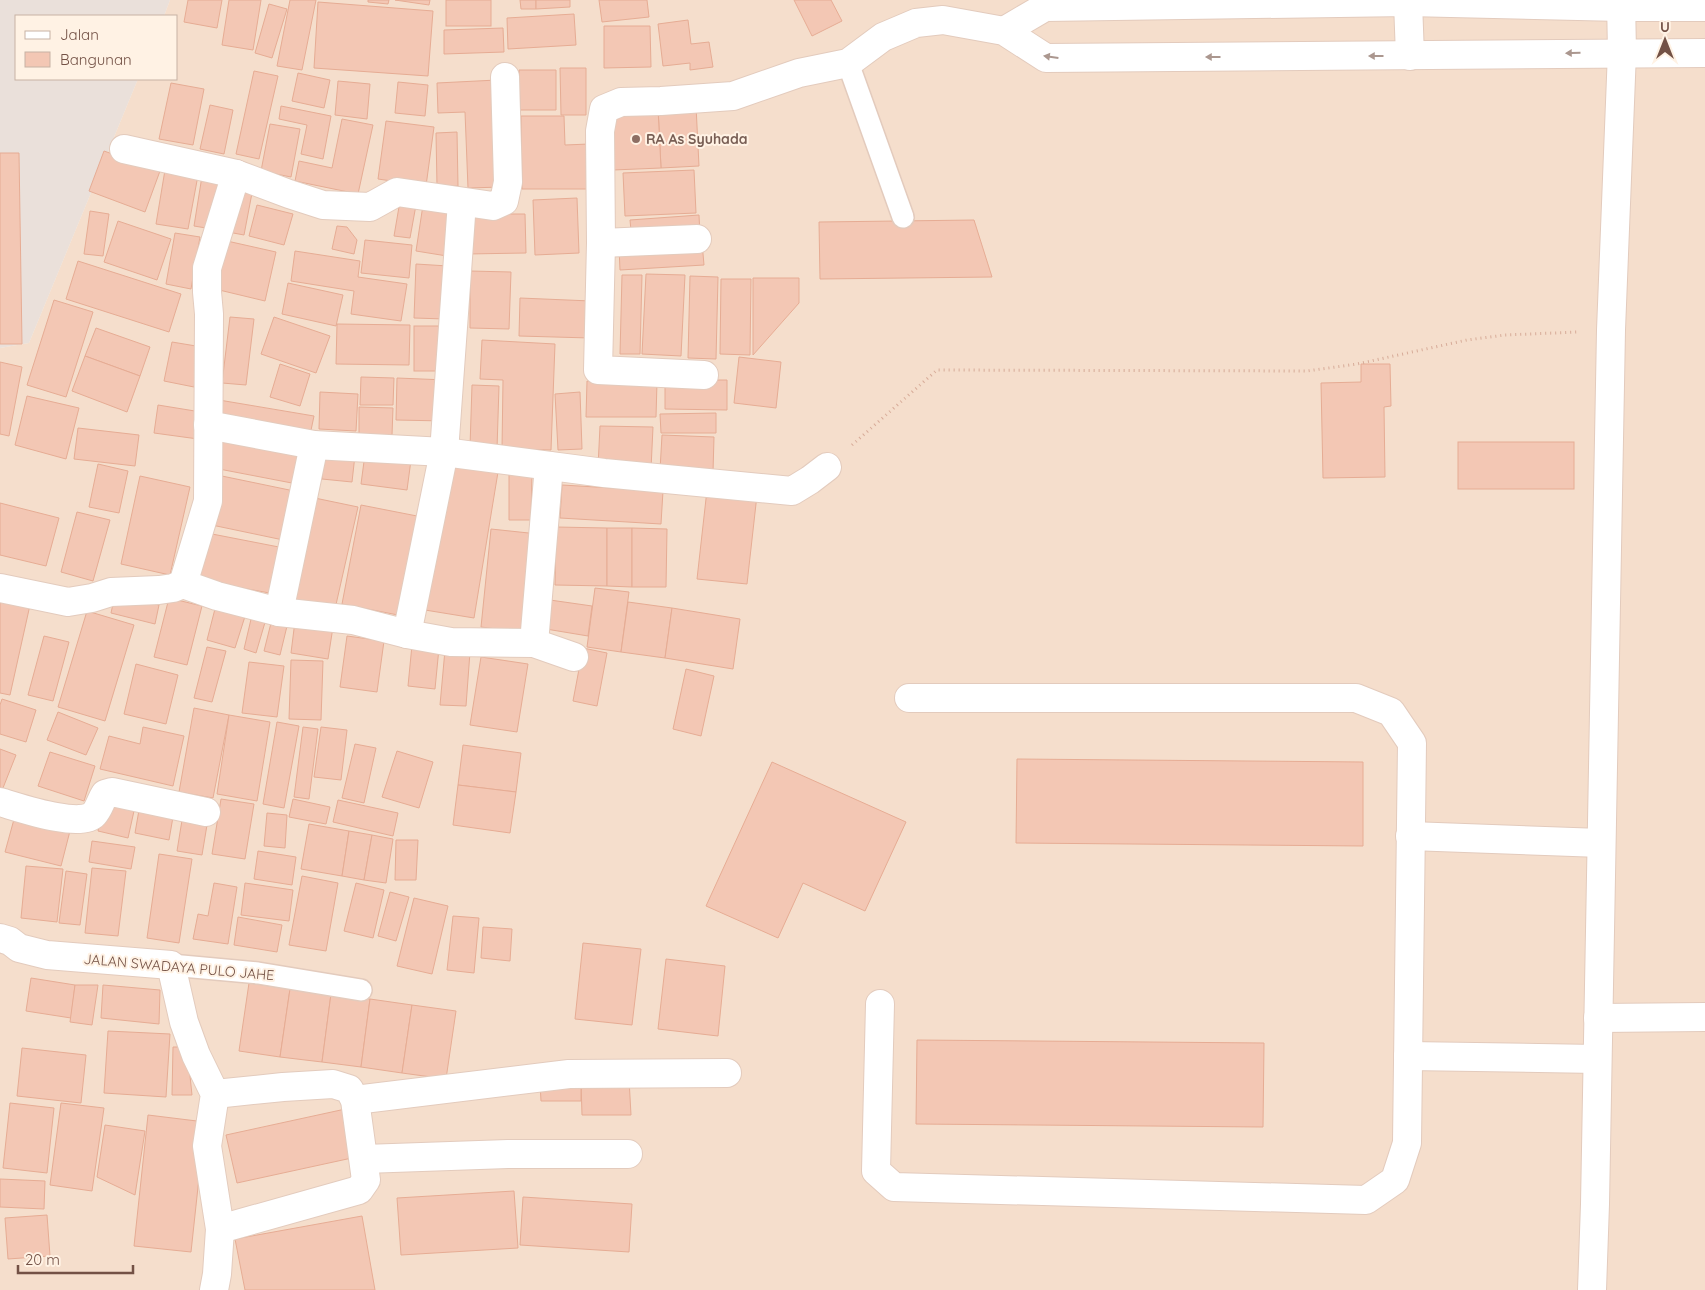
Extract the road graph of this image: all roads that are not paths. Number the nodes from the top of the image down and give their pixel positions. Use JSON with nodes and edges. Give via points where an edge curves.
{"nodes":[{"id":1,"x":1408,"y":2,"type":"junction"},
{"id":2,"x":1621,"y":3,"type":"edge"},
{"id":3,"x":1705,"y":7,"type":"edge"},
{"id":4,"x":1004,"y":31,"type":"junction"},
{"id":5,"x":1622,"y":52,"type":"junction"},
{"id":6,"x":1705,"y":53,"type":"edge"},
{"id":7,"x":1410,"y":56,"type":"junction"},
{"id":8,"x":848,"y":63,"type":"junction"},
{"id":9,"x":505,"y":77,"type":"dead end"},
{"id":10,"x":124,"y":149,"type":"dead end"},
{"id":11,"x":236,"y":174,"type":"junction"},
{"id":12,"x":462,"y":202,"type":"junction"},
{"id":13,"x":903,"y":217,"type":"dead end"},
{"id":14,"x":697,"y":239,"type":"dead end"},
{"id":15,"x":601,"y":244,"type":"junction"},
{"id":16,"x":704,"y":375,"type":"dead end"},
{"id":17,"x":208,"y":425,"type":"junction"},
{"id":18,"x":314,"y":445,"type":"junction"},
{"id":19,"x":444,"y":452,"type":"junction"},
{"id":20,"x":549,"y":466,"type":"junction"},
{"id":21,"x":827,"y":467,"type":"road end"},
{"id":22,"x":183,"y":584,"type":"junction"},
{"id":23,"x":0,"y":588,"type":"edge"},
{"id":24,"x":278,"y":612,"type":"junction"},
{"id":25,"x":407,"y":634,"type":"junction"},
{"id":26,"x":534,"y":643,"type":"junction"},
{"id":27,"x":574,"y":657,"type":"dead end"},
{"id":28,"x":909,"y":698,"type":"dead end"},
{"id":29,"x":0,"y":802,"type":"edge"},
{"id":30,"x":206,"y":812,"type":"dead end"},
{"id":31,"x":1410,"y":836,"type":"junction"},
{"id":32,"x":1601,"y":843,"type":"junction"},
{"id":33,"x":0,"y":938,"type":"edge"},
{"id":34,"x":171,"y":965,"type":"junction"},
{"id":35,"x":361,"y":990,"type":"dead end"},
{"id":36,"x":880,"y":1004,"type":"dead end"},
{"id":37,"x":1705,"y":1017,"type":"edge"},
{"id":38,"x":1598,"y":1018,"type":"junction"},
{"id":39,"x":1408,"y":1056,"type":"junction"},
{"id":40,"x":1597,"y":1059,"type":"junction"},
{"id":41,"x":727,"y":1073,"type":"dead end"},
{"id":42,"x":216,"y":1094,"type":"junction"},
{"id":43,"x":355,"y":1100,"type":"junction"},
{"id":44,"x":628,"y":1154,"type":"dead end"},
{"id":45,"x":364,"y":1158,"type":"junction"},
{"id":46,"x":220,"y":1229,"type":"junction"},
{"id":47,"x":214,"y":1290,"type":"edge"},
{"id":48,"x":1592,"y":1290,"type":"edge"}],
"edges":[{"from":1,"to":2,"type":"street"},
{"from":1,"to":4,"type":"street","via":[[1045,7]]},
{"from":1,"to":7,"type":"street"},
{"from":2,"to":3,"type":"street"},
{"from":2,"to":5,"type":"street"},
{"from":7,"to":4,"type":"street","one_way":true,"via":[[1046,58]]},
{"from":4,"to":8,"type":"street","via":[[943,20],[916,22],[883,37]]},
{"from":5,"to":6,"type":"street"},
{"from":5,"to":7,"type":"street","one_way":true},
{"from":5,"to":32,"type":"street","via":[[1611,330]]},
{"from":8,"to":13,"type":"lane"},
{"from":8,"to":15,"type":"street","via":[[799,73],[733,96],[621,102],[604,109],[600,131]]},
{"from":9,"to":12,"type":"street","via":[[508,182],[504,202],[493,206]]},
{"from":10,"to":11,"type":"street"},
{"from":11,"to":12,"type":"street","via":[[323,205],[370,207],[397,192]]},
{"from":11,"to":17,"type":"street","via":[[207,268]]},
{"from":12,"to":19,"type":"street"},
{"from":14,"to":15,"type":"street"},
{"from":15,"to":16,"type":"street","via":[[598,370]]},
{"from":17,"to":18,"type":"street"},
{"from":17,"to":22,"type":"street","via":[[208,501]]},
{"from":18,"to":19,"type":"street"},
{"from":18,"to":24,"type":"street"},
{"from":19,"to":20,"type":"street"},
{"from":19,"to":25,"type":"street"},
{"from":20,"to":21,"type":"street","via":[[792,490]]},
{"from":20,"to":26,"type":"street"},
{"from":22,"to":23,"type":"street","via":[[159,590],[111,592],[68,602]]},
{"from":22,"to":24,"type":"street"},
{"from":24,"to":25,"type":"street","via":[[353,620]]},
{"from":25,"to":26,"type":"street","via":[[451,642]]},
{"from":26,"to":27,"type":"street"},
{"from":28,"to":31,"type":"street","via":[[1356,698],[1391,712],[1412,743]]},
{"from":29,"to":30,"type":"street","via":[[78,820],[94,815],[105,794],[112,792]]},
{"from":31,"to":32,"type":"street"},
{"from":31,"to":39,"type":"street"},
{"from":32,"to":38,"type":"street"},
{"from":33,"to":34,"type":"street","name":"JALAN SWADAYA PULO JAHE","via":[[19,948],[47,955]]},
{"from":34,"to":35,"type":"lane","name":"JALAN SWADAYA PULO JAHE","via":[[258,973]]},
{"from":34,"to":42,"type":"street","via":[[184,1022]]},
{"from":36,"to":39,"type":"street","via":[[876,1171],[894,1187],[1366,1200],[1395,1180],[1407,1143]]},
{"from":37,"to":38,"type":"street"},
{"from":38,"to":40,"type":"street"},
{"from":39,"to":40,"type":"street"},
{"from":40,"to":48,"type":"street"},
{"from":41,"to":43,"type":"street","via":[[568,1074]]},
{"from":42,"to":43,"type":"street","via":[[333,1084],[349,1089]]},
{"from":42,"to":46,"type":"street","via":[[206,1146]]},
{"from":43,"to":45,"type":"street"},
{"from":44,"to":45,"type":"street"},
{"from":45,"to":46,"type":"street","via":[[366,1180],[359,1190]]},
{"from":46,"to":47,"type":"street"}]}
